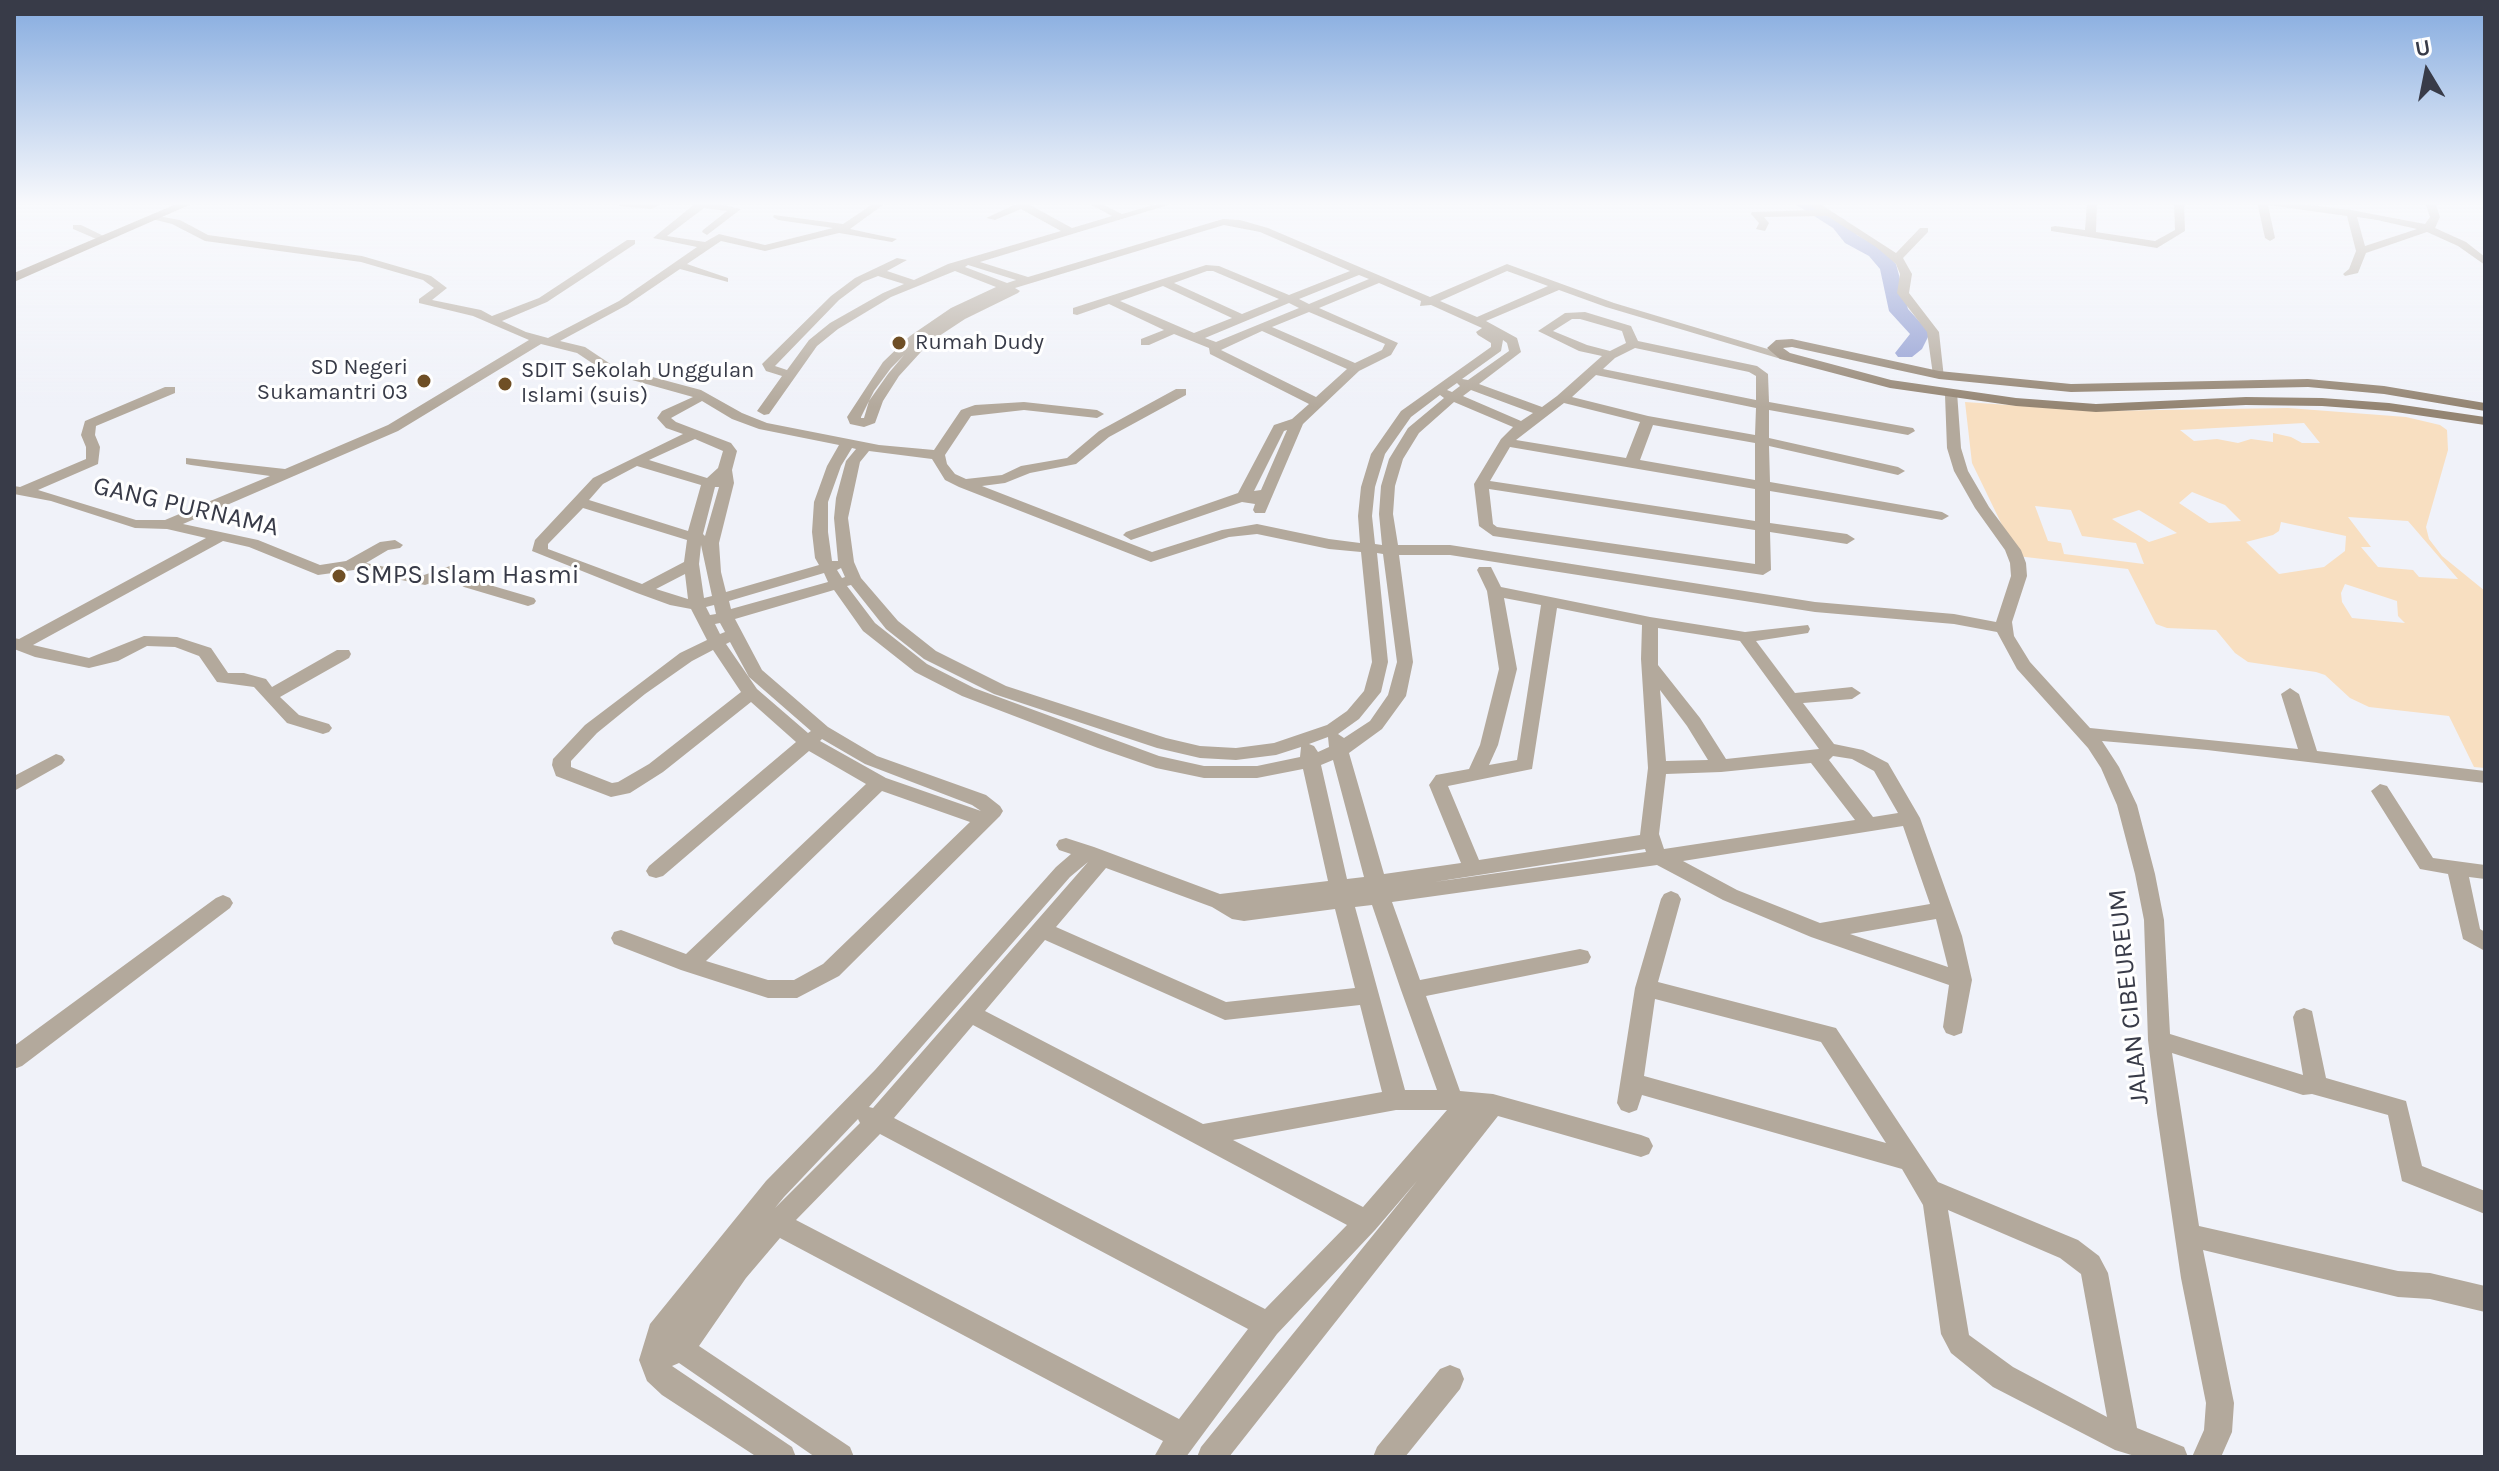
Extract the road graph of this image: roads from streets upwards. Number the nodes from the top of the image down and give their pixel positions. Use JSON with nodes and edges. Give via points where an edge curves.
{"nodes":[{"id":1,"x":403,"y":271,"type":"edge"},
{"id":2,"x":588,"y":271,"type":"edge"},
{"id":3,"x":671,"y":271,"type":"edge"},
{"id":4,"x":696,"y":271,"type":"edge"},
{"id":5,"x":880,"y":271,"type":"edge"},
{"id":6,"x":941,"y":271,"type":"edge"},
{"id":7,"x":964,"y":271,"type":"edge"},
{"id":8,"x":995,"y":271,"type":"edge"},
{"id":9,"x":1068,"y":271,"type":"edge"},
{"id":10,"x":1205,"y":271,"type":"edge"},
{"id":11,"x":1221,"y":271,"type":"edge"},
{"id":12,"x":1349,"y":271,"type":"edge"},
{"id":13,"x":1499,"y":271,"type":"edge"},
{"id":14,"x":1517,"y":271,"type":"edge"},
{"id":15,"x":1904,"y":271,"type":"edge"},
{"id":16,"x":2354,"y":271,"type":"edge"},
{"id":17,"x":877,"y":272,"type":"junction"},
{"id":18,"x":1354,"y":273,"type":"junction"},
{"id":19,"x":2349,"y":274,"type":"dead end"},
{"id":20,"x":724,"y":280,"type":"dead end"},
{"id":21,"x":1374,"y":281,"type":"junction"},
{"id":22,"x":1032,"y":282,"type":"junction"},
{"id":23,"x":1163,"y":282,"type":"junction"},
{"id":24,"x":913,"y":283,"type":"junction"},
{"id":25,"x":1558,"y":286,"type":"junction"},
{"id":26,"x":1010,"y":289,"type":"junction"},
{"id":27,"x":1109,"y":300,"type":"junction"},
{"id":28,"x":1287,"y":300,"type":"junction"},
{"id":29,"x":1426,"y":303,"type":"junction"},
{"id":30,"x":1309,"y":310,"type":"junction"},
{"id":31,"x":1077,"y":311,"type":"dead end"},
{"id":32,"x":1244,"y":319,"type":"junction"},
{"id":33,"x":490,"y":321,"type":"junction"},
{"id":34,"x":1477,"y":321,"type":"junction"},
{"id":35,"x":1264,"y":328,"type":"junction"},
{"id":36,"x":1174,"y":330,"type":"junction"},
{"id":37,"x":1193,"y":338,"type":"junction"},
{"id":38,"x":543,"y":341,"type":"junction"},
{"id":39,"x":1145,"y":342,"type":"dead end"},
{"id":40,"x":1633,"y":344,"type":"junction"},
{"id":41,"x":1216,"y":346,"type":"junction"},
{"id":42,"x":1780,"y":351,"type":"junction"},
{"id":43,"x":1611,"y":355,"type":"junction"},
{"id":44,"x":1596,"y":371,"type":"junction"},
{"id":45,"x":1350,"y":373,"type":"junction"},
{"id":46,"x":791,"y":375,"type":"junction"},
{"id":47,"x":1939,"y":375,"type":"junction"},
{"id":48,"x":1453,"y":380,"type":"junction"},
{"id":49,"x":1471,"y":386,"type":"junction"},
{"id":50,"x":2165,"y":386,"type":"junction"},
{"id":51,"x":1294,"y":389,"type":"junction"},
{"id":52,"x":2097,"y":389,"type":"junction"},
{"id":53,"x":170,"y":390,"type":"dead end"},
{"id":54,"x":1436,"y":391,"type":"junction"},
{"id":55,"x":1181,"y":392,"type":"dead end"},
{"id":56,"x":1952,"y":395,"type":"junction"},
{"id":57,"x":1454,"y":397,"type":"junction"},
{"id":58,"x":1562,"y":399,"type":"junction"},
{"id":59,"x":696,"y":400,"type":"dead end"},
{"id":60,"x":1316,"y":402,"type":"junction"},
{"id":61,"x":2186,"y":403,"type":"junction"},
{"id":62,"x":1761,"y":405,"type":"junction"},
{"id":63,"x":2122,"y":407,"type":"junction"},
{"id":64,"x":2485,"y":407,"type":"edge"},
{"id":65,"x":764,"y":411,"type":"dead end"},
{"id":66,"x":1541,"y":411,"type":"junction"},
{"id":67,"x":1097,"y":414,"type":"dead end"},
{"id":68,"x":1648,"y":420,"type":"junction"},
{"id":69,"x":2485,"y":421,"type":"edge"},
{"id":70,"x":1297,"y":422,"type":"junction"},
{"id":71,"x":1522,"y":426,"type":"junction"},
{"id":72,"x":1908,"y":431,"type":"dead end"},
{"id":73,"x":695,"y":434,"type":"junction"},
{"id":74,"x":1760,"y":440,"type":"junction"},
{"id":75,"x":1506,"y":442,"type":"junction"},
{"id":76,"x":854,"y":447,"type":"junction"},
{"id":77,"x":938,"y":455,"type":"junction"},
{"id":78,"x":191,"y":461,"type":"dead end"},
{"id":79,"x":636,"y":461,"type":"junction"},
{"id":80,"x":1262,"y":461,"type":"junction"},
{"id":81,"x":1632,"y":462,"type":"junction"},
{"id":82,"x":1278,"y":463,"type":"junction"},
{"id":83,"x":1898,"y":471,"type":"dead end"},
{"id":84,"x":284,"y":473,"type":"junction"},
{"id":85,"x":720,"y":478,"type":"junction"},
{"id":86,"x":964,"y":484,"type":"junction"},
{"id":87,"x":1481,"y":484,"type":"junction"},
{"id":88,"x":1761,"y":484,"type":"junction"},
{"id":89,"x":17,"y":491,"type":"edge"},
{"id":90,"x":1268,"y":494,"type":"junction"},
{"id":91,"x":1244,"y":496,"type":"junction"},
{"id":92,"x":580,"y":502,"type":"junction"},
{"id":93,"x":1942,"y":516,"type":"dead end"},
{"id":94,"x":167,"y":525,"type":"junction"},
{"id":95,"x":1762,"y":526,"type":"junction"},
{"id":96,"x":1131,"y":535,"type":"dead end"},
{"id":97,"x":221,"y":536,"type":"junction"},
{"id":98,"x":1847,"y":539,"type":"dead end"},
{"id":99,"x":703,"y":540,"type":"junction"},
{"id":100,"x":395,"y":545,"type":"dead end"},
{"id":101,"x":1368,"y":549,"type":"junction"},
{"id":102,"x":1389,"y":550,"type":"junction"},
{"id":103,"x":846,"y":562,"type":"junction"},
{"id":104,"x":691,"y":564,"type":"junction"},
{"id":105,"x":351,"y":565,"type":"junction"},
{"id":106,"x":827,"y":568,"type":"junction"},
{"id":107,"x":1485,"y":570,"type":"dead end"},
{"id":108,"x":854,"y":579,"type":"junction"},
{"id":109,"x":837,"y":584,"type":"junction"},
{"id":110,"x":643,"y":590,"type":"junction"},
{"id":111,"x":1495,"y":591,"type":"junction"},
{"id":112,"x":718,"y":599,"type":"junction"},
{"id":113,"x":528,"y":601,"type":"dead end"},
{"id":114,"x":1550,"y":602,"type":"junction"},
{"id":115,"x":697,"y":605,"type":"junction"},
{"id":116,"x":725,"y":616,"type":"junction"},
{"id":117,"x":706,"y":622,"type":"junction"},
{"id":118,"x":1650,"y":622,"type":"junction"},
{"id":119,"x":1802,"y":629,"type":"dead end"},
{"id":120,"x":2005,"y":629,"type":"junction"},
{"id":121,"x":734,"y":635,"type":"junction"},
{"id":122,"x":1745,"y":637,"type":"junction"},
{"id":123,"x":716,"y":642,"type":"junction"},
{"id":124,"x":18,"y":644,"type":"edge"},
{"id":125,"x":343,"y":654,"type":"dead end"},
{"id":126,"x":1650,"y":666,"type":"junction"},
{"id":127,"x":1508,"y":669,"type":"junction"},
{"id":128,"x":1537,"y":674,"type":"junction"},
{"id":129,"x":751,"y":693,"type":"junction"},
{"id":130,"x":1852,"y":693,"type":"dead end"},
{"id":131,"x":2290,"y":694,"type":"dead end"},
{"id":132,"x":269,"y":696,"type":"junction"},
{"id":133,"x":1790,"y":699,"type":"junction"},
{"id":134,"x":323,"y":728,"type":"dead end"},
{"id":135,"x":1333,"y":729,"type":"junction"},
{"id":136,"x":2086,"y":734,"type":"junction"},
{"id":137,"x":814,"y":736,"type":"junction"},
{"id":138,"x":1305,"y":741,"type":"junction"},
{"id":139,"x":1340,"y":750,"type":"junction"},
{"id":140,"x":1822,"y":753,"type":"junction"},
{"id":141,"x":2309,"y":755,"type":"junction"},
{"id":142,"x":56,"y":760,"type":"dead end"},
{"id":143,"x":1313,"y":761,"type":"junction"},
{"id":144,"x":1721,"y":766,"type":"junction"},
{"id":145,"x":1657,"y":768,"type":"junction"},
{"id":146,"x":1476,"y":774,"type":"junction"},
{"id":147,"x":2485,"y":777,"type":"edge"},
{"id":148,"x":879,"y":783,"type":"junction"},
{"id":149,"x":14,"y":784,"type":"edge"},
{"id":150,"x":2380,"y":791,"type":"dead end"},
{"id":151,"x":1910,"y":818,"type":"junction"},
{"id":152,"x":984,"y":820,"type":"junction"},
{"id":153,"x":1870,"y":826,"type":"junction"},
{"id":154,"x":1654,"y":848,"type":"junction"},
{"id":155,"x":1085,"y":852,"type":"junction"},
{"id":156,"x":1473,"y":868,"type":"junction"},
{"id":157,"x":2457,"y":868,"type":"junction"},
{"id":158,"x":656,"y":871,"type":"dead end"},
{"id":159,"x":2485,"y":872,"type":"edge"},
{"id":160,"x":1378,"y":890,"type":"junction"},
{"id":161,"x":1341,"y":894,"type":"junction"},
{"id":162,"x":1671,"y":899,"type":"dead end"},
{"id":163,"x":223,"y":903,"type":"dead end"},
{"id":164,"x":1943,"y":910,"type":"junction"},
{"id":165,"x":1039,"y":929,"type":"junction"},
{"id":166,"x":1818,"y":931,"type":"junction"},
{"id":167,"x":621,"y":938,"type":"dead end"},
{"id":168,"x":2485,"y":943,"type":"edge"},
{"id":169,"x":1580,"y":957,"type":"dead end"},
{"id":170,"x":689,"y":964,"type":"junction"},
{"id":171,"x":1961,"y":980,"type":"junction"},
{"id":172,"x":1646,"y":988,"type":"junction"},
{"id":173,"x":1412,"y":990,"type":"junction"},
{"id":174,"x":1367,"y":995,"type":"junction"},
{"id":175,"x":971,"y":1014,"type":"junction"},
{"id":176,"x":2304,"y":1017,"type":"dead end"},
{"id":177,"x":1954,"y":1027,"type":"dead end"},
{"id":178,"x":2159,"y":1040,"type":"junction"},
{"id":179,"x":14,"y":1059,"type":"edge"},
{"id":180,"x":2312,"y":1084,"type":"junction"},
{"id":181,"x":1396,"y":1100,"type":"junction"},
{"id":182,"x":1471,"y":1102,"type":"junction"},
{"id":183,"x":852,"y":1109,"type":"junction"},
{"id":184,"x":877,"y":1121,"type":"junction"},
{"id":185,"x":1202,"y":1135,"type":"junction"},
{"id":186,"x":1641,"y":1146,"type":"dead end"},
{"id":187,"x":1912,"y":1161,"type":"junction"},
{"id":188,"x":1929,"y":1190,"type":"junction"},
{"id":189,"x":2485,"y":1203,"type":"edge"},
{"id":190,"x":768,"y":1216,"type":"junction"},
{"id":191,"x":1366,"y":1222,"type":"junction"},
{"id":192,"x":2188,"y":1235,"type":"junction"},
{"id":193,"x":2485,"y":1299,"type":"edge"},
{"id":194,"x":1268,"y":1325,"type":"junction"},
{"id":195,"x":681,"y":1349,"type":"junction"},
{"id":196,"x":653,"y":1360,"type":"junction"},
{"id":197,"x":1450,"y":1379,"type":"dead end"},
{"id":198,"x":2125,"y":1440,"type":"junction"},
{"id":199,"x":1175,"y":1446,"type":"edge"},
{"id":200,"x":782,"y":1457,"type":"edge"},
{"id":201,"x":840,"y":1457,"type":"edge"},
{"id":202,"x":1211,"y":1457,"type":"edge"},
{"id":203,"x":1387,"y":1457,"type":"edge"},
{"id":204,"x":2174,"y":1457,"type":"edge"},
{"id":205,"x":2206,"y":1457,"type":"edge"}],
"edges":[{"from":1,"to":33,"type":"street","via":[[441,288],[423,301]]},
{"from":2,"to":33,"type":"street","via":[[548,297]]},
{"from":3,"to":38,"type":"street","via":[[607,313]]},
{"from":4,"to":20,"type":"street"},
{"from":5,"to":17,"type":"street"},
{"from":6,"to":24,"type":"street"},
{"from":7,"to":26,"type":"street"},
{"from":8,"to":22,"type":"street"},
{"from":9,"to":22,"type":"street"},
{"from":10,"to":23,"type":"street"},
{"from":11,"to":28,"type":"street"},
{"from":12,"to":18,"type":"street"},
{"from":13,"to":29,"type":"street"},
{"from":14,"to":25,"type":"street"},
{"from":15,"to":47,"type":"street","via":[[1904,295],[1933,332]]},
{"from":16,"to":19,"type":"street"},
{"from":17,"to":24,"type":"street"},
{"from":17,"to":46,"type":"street","via":[[835,298],[768,364]]},
{"from":18,"to":21,"type":"street"},
{"from":18,"to":28,"type":"street"},
{"from":21,"to":29,"type":"street"},
{"from":21,"to":30,"type":"street"},
{"from":22,"to":26,"type":"street"},
{"from":23,"to":27,"type":"street"},
{"from":23,"to":32,"type":"street"},
{"from":24,"to":46,"type":"street","via":[[821,336]]},
{"from":25,"to":34,"type":"street"},
{"from":25,"to":42,"type":"street","via":[[1749,347]]},
{"from":26,"to":26,"type":"street","via":[[926,339],[894,374],[870,420],[855,421],[868,391],[914,339],[938,320]]},
{"from":27,"to":31,"type":"street"},
{"from":27,"to":36,"type":"street"},
{"from":28,"to":30,"type":"street"},
{"from":28,"to":32,"type":"street"},
{"from":29,"to":34,"type":"street"},
{"from":29,"to":48,"type":"street","via":[[1498,342]]},
{"from":30,"to":35,"type":"street"},
{"from":30,"to":45,"type":"street","via":[[1392,343],[1387,352]]},
{"from":32,"to":37,"type":"street"},
{"from":33,"to":38,"type":"street"},
{"from":34,"to":49,"type":"street","via":[[1510,338],[1516,349]]},
{"from":35,"to":41,"type":"street"},
{"from":35,"to":45,"type":"street"},
{"from":36,"to":37,"type":"street"},
{"from":36,"to":39,"type":"street"},
{"from":37,"to":41,"type":"street"},
{"from":38,"to":76,"type":"street","via":[[581,350],[611,370],[696,393],[764,426]]},
{"from":38,"to":84,"type":"street","via":[[407,420]]},
{"from":40,"to":43,"type":"street"},
{"from":40,"to":43,"type":"street","via":[[1627,329],[1585,315],[1569,316],[1544,331]]},
{"from":40,"to":62,"type":"street","via":[[1761,373]]},
{"from":41,"to":51,"type":"street","via":[[1214,351]]},
{"from":42,"to":47,"type":"street","via":[[1795,343]]},
{"from":42,"to":56,"type":"street","via":[[1890,384]]},
{"from":43,"to":44,"type":"street"},
{"from":44,"to":58,"type":"street"},
{"from":44,"to":62,"type":"street"},
{"from":45,"to":51,"type":"street"},
{"from":45,"to":60,"type":"street"},
{"from":46,"to":65,"type":"street"},
{"from":47,"to":52,"type":"street"},
{"from":48,"to":49,"type":"street"},
{"from":48,"to":54,"type":"street"},
{"from":49,"to":57,"type":"street"},
{"from":49,"to":66,"type":"street"},
{"from":50,"to":52,"type":"street"},
{"from":50,"to":61,"type":"street","via":[[2160,390],[2164,396]]},
{"from":50,"to":64,"type":"street","via":[[2308,383]]},
{"from":51,"to":60,"type":"street"},
{"from":52,"to":63,"type":"street","via":[[2117,398]]},
{"from":53,"to":89,"type":"street","via":[[90,424],[93,461]]},
{"from":54,"to":57,"type":"street"},
{"from":54,"to":101,"type":"street","via":[[1406,414],[1378,454],[1368,487]]},
{"from":55,"to":86,"type":"street","via":[[1104,434],[1071,461]]},
{"from":56,"to":63,"type":"street"},
{"from":56,"to":120,"type":"street","via":[[1954,448],[1961,471],[2018,563]]},
{"from":57,"to":71,"type":"street"},
{"from":57,"to":102,"type":"street","via":[[1427,416],[1396,459],[1388,486]]},
{"from":58,"to":66,"type":"street"},
{"from":58,"to":68,"type":"street"},
{"from":59,"to":73,"type":"street","via":[[664,418]]},
{"from":60,"to":70,"type":"street"},
{"from":61,"to":63,"type":"street"},
{"from":61,"to":69,"type":"street","via":[[2322,402]]},
{"from":62,"to":72,"type":"street"},
{"from":62,"to":74,"type":"street"},
{"from":66,"to":71,"type":"street"},
{"from":67,"to":77,"type":"street","via":[[1015,406],[975,409],[966,413]]},
{"from":68,"to":74,"type":"street"},
{"from":68,"to":81,"type":"street"},
{"from":70,"to":80,"type":"street","via":[[1280,427]]},
{"from":70,"to":82,"type":"street"},
{"from":71,"to":75,"type":"street"},
{"from":73,"to":79,"type":"street"},
{"from":73,"to":85,"type":"street","via":[[730,449]]},
{"from":74,"to":83,"type":"street"},
{"from":74,"to":88,"type":"street"},
{"from":75,"to":81,"type":"street"},
{"from":75,"to":87,"type":"street"},
{"from":76,"to":77,"type":"street"},
{"from":76,"to":103,"type":"street","via":[[841,518]]},
{"from":76,"to":106,"type":"street","via":[[834,466],[821,502]]},
{"from":77,"to":86,"type":"street","via":[[950,477]]},
{"from":78,"to":84,"type":"street"},
{"from":79,"to":85,"type":"street"},
{"from":79,"to":92,"type":"street","via":[[598,481]]},
{"from":80,"to":82,"type":"street"},
{"from":80,"to":91,"type":"street"},
{"from":81,"to":88,"type":"street"},
{"from":82,"to":90,"type":"street"},
{"from":84,"to":94,"type":"street"},
{"from":85,"to":99,"type":"street"},
{"from":86,"to":101,"type":"street","via":[[1151,557],[1257,529]]},
{"from":87,"to":95,"type":"street"},
{"from":87,"to":95,"type":"street","via":[[1486,526],[1493,531],[1756,571],[1765,569]]},
{"from":88,"to":93,"type":"street"},
{"from":88,"to":95,"type":"street"},
{"from":89,"to":94,"type":"street","name":"GANG PURNAMA","via":[[54,497],[135,524]]},
{"from":90,"to":91,"type":"street"},
{"from":90,"to":91,"type":"street","via":[[1261,512]]},
{"from":91,"to":96,"type":"street"},
{"from":92,"to":99,"type":"street"},
{"from":92,"to":110,"type":"street","via":[[540,543],[540,551]]},
{"from":94,"to":97,"type":"street","name":"GANG PURNAMA"},
{"from":95,"to":98,"type":"street"},
{"from":97,"to":105,"type":"street","name":"GANG PURNAMA","via":[[318,570]]},
{"from":97,"to":124,"type":"street"},
{"from":99,"to":104,"type":"street"},
{"from":99,"to":112,"type":"street"},
{"from":100,"to":105,"type":"street","via":[[385,545]]},
{"from":101,"to":102,"type":"street"},
{"from":101,"to":135,"type":"street","via":[[1380,662],[1364,703]]},
{"from":102,"to":120,"type":"street","via":[[1450,550],[1815,607],[1954,619]]},
{"from":102,"to":139,"type":"street","via":[[1402,622],[1402,677],[1390,710]]},
{"from":103,"to":106,"type":"street"},
{"from":103,"to":108,"type":"street"},
{"from":104,"to":110,"type":"street"},
{"from":104,"to":115,"type":"street"},
{"from":105,"to":113,"type":"street","name":"GANG PURNAMA","via":[[425,580],[452,572],[470,584]]},
{"from":106,"to":109,"type":"street"},
{"from":106,"to":112,"type":"street"},
{"from":107,"to":111,"type":"street"},
{"from":108,"to":109,"type":"street"},
{"from":108,"to":138,"type":"street","via":[[892,625],[930,655],[1000,690],[1200,752],[1236,754]]},
{"from":109,"to":116,"type":"street"},
{"from":109,"to":143,"type":"street","via":[[869,627],[921,668],[968,692],[1104,744],[1204,772],[1257,772]]},
{"from":110,"to":115,"type":"street"},
{"from":111,"to":114,"type":"street"},
{"from":111,"to":127,"type":"street"},
{"from":112,"to":115,"type":"street"},
{"from":112,"to":116,"type":"street"},
{"from":114,"to":118,"type":"street"},
{"from":114,"to":128,"type":"street"},
{"from":115,"to":117,"type":"street"},
{"from":116,"to":117,"type":"street"},
{"from":116,"to":121,"type":"street"},
{"from":117,"to":123,"type":"street"},
{"from":118,"to":122,"type":"street"},
{"from":118,"to":126,"type":"street"},
{"from":119,"to":122,"type":"street"},
{"from":120,"to":136,"type":"street","name":"JALAN CIBEUREUM","via":[[2023,665]]},
{"from":121,"to":123,"type":"street"},
{"from":121,"to":137,"type":"street","via":[[755,673]]},
{"from":122,"to":133,"type":"street"},
{"from":123,"to":129,"type":"street"},
{"from":123,"to":129,"type":"street","via":[[674,665],[591,729],[562,759],[563,771],[611,790],[633,784]]},
{"from":124,"to":132,"type":"street","via":[[89,663],[144,641],[177,642],[205,652],[223,678],[260,683]]},
{"from":125,"to":132,"type":"street"},
{"from":126,"to":144,"type":"street"},
{"from":126,"to":145,"type":"street"},
{"from":127,"to":128,"type":"street"},
{"from":127,"to":146,"type":"street"},
{"from":128,"to":146,"type":"street","via":[[1525,765]]},
{"from":129,"to":137,"type":"street"},
{"from":130,"to":133,"type":"street"},
{"from":131,"to":141,"type":"street"},
{"from":132,"to":134,"type":"street","via":[[293,719]]},
{"from":133,"to":140,"type":"street"},
{"from":135,"to":138,"type":"street"},
{"from":135,"to":139,"type":"street"},
{"from":136,"to":141,"type":"street"},
{"from":136,"to":178,"type":"street","name":"JALAN CIBEUREUM","via":[[2110,767],[2127,805],[2145,874],[2154,920]]},
{"from":137,"to":148,"type":"street"},
{"from":137,"to":152,"type":"street","via":[[987,804],[993,811]]},
{"from":137,"to":158,"type":"street"},
{"from":138,"to":143,"type":"street"},
{"from":139,"to":143,"type":"street"},
{"from":139,"to":160,"type":"street"},
{"from":140,"to":144,"type":"street"},
{"from":140,"to":151,"type":"street","via":[[1857,754],[1881,767]]},
{"from":140,"to":153,"type":"street"},
{"from":141,"to":147,"type":"street"},
{"from":142,"to":149,"type":"street"},
{"from":143,"to":161,"type":"street"},
{"from":144,"to":145,"type":"street"},
{"from":145,"to":154,"type":"street"},
{"from":146,"to":156,"type":"street","via":[[1438,785]]},
{"from":148,"to":152,"type":"street"},
{"from":148,"to":170,"type":"street"},
{"from":150,"to":157,"type":"street","via":[[2427,864]]},
{"from":151,"to":153,"type":"street"},
{"from":151,"to":164,"type":"street"},
{"from":152,"to":170,"type":"street","via":[[831,970],[808,985],[768,989]]},
{"from":153,"to":154,"type":"street"},
{"from":154,"to":156,"type":"street"},
{"from":154,"to":160,"type":"street","via":[[1547,875]]},
{"from":154,"to":166,"type":"street","via":[[1730,895]]},
{"from":155,"to":161,"type":"street","via":[[1244,913]]},
{"from":155,"to":165,"type":"street"},
{"from":155,"to":183,"type":"street"},
{"from":156,"to":160,"type":"street"},
{"from":157,"to":159,"type":"street"},
{"from":157,"to":168,"type":"street","via":[[2468,930]]},
{"from":160,"to":161,"type":"street"},
{"from":160,"to":173,"type":"street"},
{"from":161,"to":174,"type":"street"},
{"from":162,"to":172,"type":"street"},
{"from":163,"to":179,"type":"street"},
{"from":164,"to":166,"type":"street"},
{"from":164,"to":171,"type":"street"},
{"from":165,"to":174,"type":"street","via":[[1225,1011]]},
{"from":165,"to":175,"type":"street"},
{"from":166,"to":171,"type":"street"},
{"from":167,"to":170,"type":"street"},
{"from":169,"to":173,"type":"street"},
{"from":171,"to":177,"type":"street"},
{"from":172,"to":187,"type":"street","via":[[1824,1033]]},
{"from":172,"to":187,"type":"street","via":[[1631,1093]]},
{"from":173,"to":182,"type":"street"},
{"from":174,"to":181,"type":"street"},
{"from":175,"to":184,"type":"street"},
{"from":175,"to":185,"type":"street"},
{"from":176,"to":180,"type":"street"},
{"from":178,"to":180,"type":"street"},
{"from":178,"to":192,"type":"street","name":"JALAN CIBEUREUM"},
{"from":180,"to":189,"type":"street","via":[[2398,1108],[2411,1173]]},
{"from":181,"to":182,"type":"street"},
{"from":181,"to":185,"type":"street"},
{"from":182,"to":186,"type":"street"},
{"from":182,"to":191,"type":"street"},
{"from":182,"to":202,"type":"street"},
{"from":183,"to":184,"type":"street"},
{"from":183,"to":190,"type":"street"},
{"from":184,"to":190,"type":"street"},
{"from":184,"to":194,"type":"street"},
{"from":185,"to":191,"type":"street"},
{"from":187,"to":188,"type":"street"},
{"from":188,"to":198,"type":"street","via":[[1960,1344],[2003,1377]]},
{"from":188,"to":198,"type":"street","via":[[2069,1249],[2090,1265]]},
{"from":190,"to":195,"type":"street"},
{"from":190,"to":196,"type":"street","via":[[671,1315],[659,1333]]},
{"from":190,"to":199,"type":"street"},
{"from":191,"to":194,"type":"street"},
{"from":192,"to":193,"type":"street"},
{"from":192,"to":205,"type":"street","name":"JALAN CIBEUREUM","via":[[2220,1403],[2218,1432]]},
{"from":194,"to":199,"type":"street"},
{"from":195,"to":196,"type":"street"},
{"from":195,"to":201,"type":"street"},
{"from":196,"to":200,"type":"street","via":[[672,1385]]},
{"from":197,"to":203,"type":"street"},
{"from":198,"to":204,"type":"street"}]}
